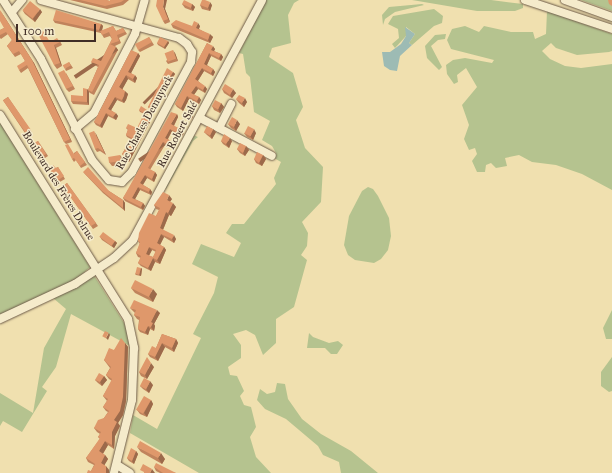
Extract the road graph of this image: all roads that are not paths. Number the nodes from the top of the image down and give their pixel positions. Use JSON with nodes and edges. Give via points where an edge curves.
{"nodes":[{"id":1,"x":3,"y":0,"type":"edge"},
{"id":2,"x":22,"y":0,"type":"edge"},
{"id":3,"x":41,"y":0,"type":"edge"},
{"id":4,"x":145,"y":0,"type":"edge"},
{"id":5,"x":262,"y":0,"type":"edge"},
{"id":6,"x":525,"y":0,"type":"edge"},
{"id":7,"x":565,"y":0,"type":"edge"},
{"id":8,"x":12,"y":12,"type":"junction"},
{"id":9,"x":612,"y":18,"type":"edge"},
{"id":10,"x":138,"y":27,"type":"junction"},
{"id":11,"x":612,"y":29,"type":"edge"},
{"id":12,"x":231,"y":104,"type":"dead end"},
{"id":13,"x":0,"y":115,"type":"edge"},
{"id":14,"x":200,"y":118,"type":"junction"},
{"id":15,"x":218,"y":128,"type":"junction"},
{"id":16,"x":75,"y":129,"type":"junction"},
{"id":17,"x":272,"y":156,"type":"dead end"},
{"id":18,"x":98,"y":268,"type":"junction"},
{"id":19,"x":0,"y":319,"type":"edge"},
{"id":20,"x":116,"y":469,"type":"edge"},
{"id":21,"x":130,"y":473,"type":"edge"}],
"edges":[{"from":1,"to":8,"type":"street","name":"Rue Charles Demuynck"},
{"from":2,"to":8,"type":"street"},
{"from":3,"to":10,"type":"street","name":"Rue Charles Demuynck"},
{"from":4,"to":10,"type":"street"},
{"from":5,"to":14,"type":"street","name":"Rue Robert Salé"},
{"from":6,"to":11,"type":"street"},
{"from":7,"to":9,"type":"street"},
{"from":8,"to":16,"type":"street","name":"Rue Charles Demuynck","via":[[41,59]]},
{"from":10,"to":16,"type":"street","via":[[94,113]]},
{"from":10,"to":16,"type":"street","name":"Rue Charles Demuynck","via":[[183,40],[190,47],[192,55],[191,62],[128,178],[118,183],[109,180],[92,160]]},
{"from":12,"to":15,"type":"street"},
{"from":13,"to":18,"type":"street","name":"Boulevard des Frères Delrue"},
{"from":14,"to":15,"type":"street"},
{"from":14,"to":18,"type":"street","name":"Rue Robert Salé","via":[[137,235],[121,252]]},
{"from":15,"to":17,"type":"street"},
{"from":18,"to":19,"type":"street","name":"Rue Robert Salé","via":[[75,284]]},
{"from":18,"to":20,"type":"street","name":"Boulevard des Frères Delrue","via":[[131,326],[134,348],[130,414]]},
{"from":20,"to":21,"type":"street"}]}
